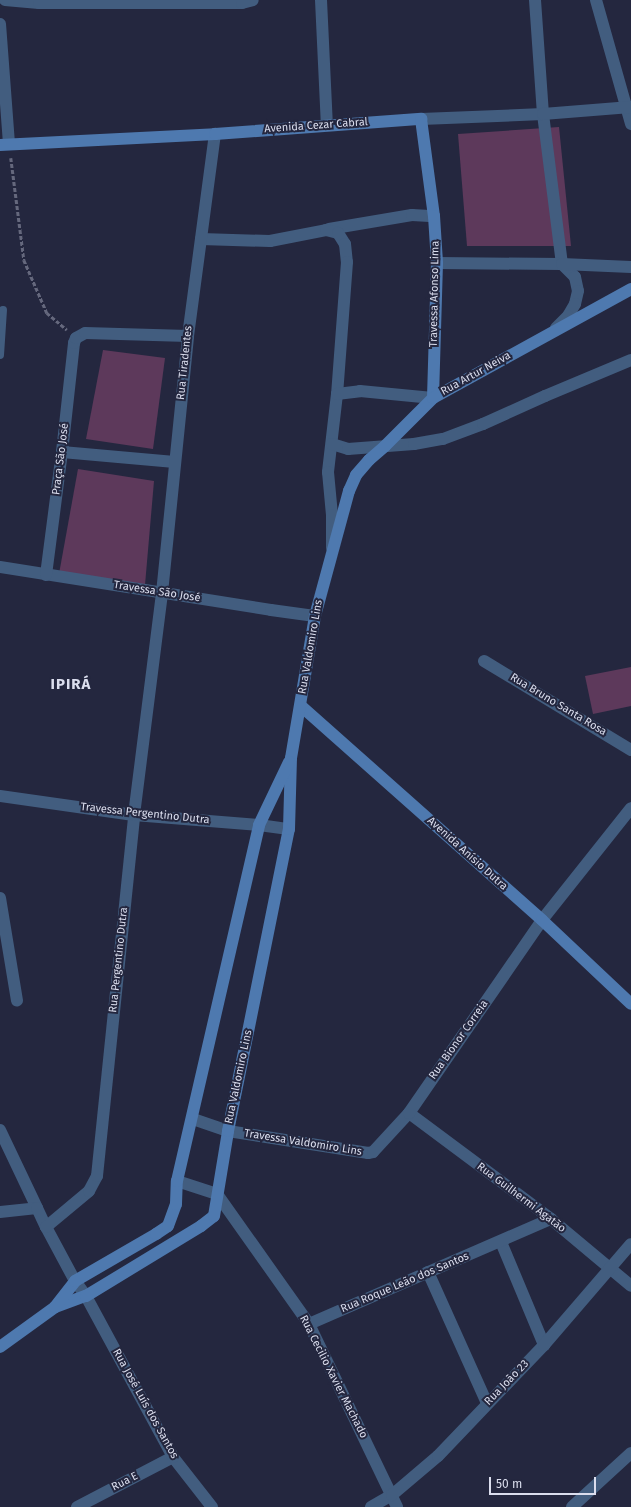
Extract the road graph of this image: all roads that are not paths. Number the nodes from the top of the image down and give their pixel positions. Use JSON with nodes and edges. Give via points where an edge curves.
{"nodes":[{"id":1,"x":5,"y":0,"type":"edge"},
{"id":2,"x":253,"y":0,"type":"edge"},
{"id":3,"x":321,"y":0,"type":"edge"},
{"id":4,"x":535,"y":0,"type":"edge"},
{"id":5,"x":596,"y":0,"type":"edge"},
{"id":6,"x":142,"y":1,"type":"edge"},
{"id":7,"x":0,"y":24,"type":"edge"},
{"id":8,"x":629,"y":107,"type":"edge"},
{"id":9,"x":543,"y":114,"type":"junction"},
{"id":10,"x":421,"y":119,"type":"junction"},
{"id":11,"x":631,"y":124,"type":"edge"},
{"id":12,"x":327,"y":125,"type":"junction"},
{"id":13,"x":215,"y":134,"type":"junction"},
{"id":14,"x":5,"y":144,"type":"edge"},
{"id":15,"x":434,"y":216,"type":"junction"},
{"id":16,"x":326,"y":230,"type":"junction"},
{"id":17,"x":201,"y":239,"type":"junction"},
{"id":18,"x":437,"y":263,"type":"junction"},
{"id":19,"x":562,"y":264,"type":"junction"},
{"id":20,"x":631,"y":267,"type":"edge"},
{"id":21,"x":631,"y":289,"type":"edge"},
{"id":22,"x":3,"y":310,"type":"dead end"},
{"id":23,"x":552,"y":332,"type":"junction"},
{"id":24,"x":188,"y":336,"type":"junction"},
{"id":25,"x":0,"y":355,"type":"edge"},
{"id":26,"x":631,"y":360,"type":"edge"},
{"id":27,"x":337,"y":394,"type":"junction"},
{"id":28,"x":433,"y":398,"type":"junction"},
{"id":29,"x":332,"y":444,"type":"junction"},
{"id":30,"x":385,"y":446,"type":"junction"},
{"id":31,"x":62,"y":452,"type":"junction"},
{"id":32,"x":175,"y":462,"type":"junction"},
{"id":33,"x":349,"y":491,"type":"joint"},
{"id":34,"x":332,"y":555,"type":"junction"},
{"id":35,"x":0,"y":567,"type":"edge"},
{"id":36,"x":46,"y":575,"type":"junction"},
{"id":37,"x":162,"y":593,"type":"junction"},
{"id":38,"x":315,"y":616,"type":"junction"},
{"id":39,"x":484,"y":661,"type":"dead end"},
{"id":40,"x":301,"y":706,"type":"junction"},
{"id":41,"x":631,"y":750,"type":"edge"},
{"id":42,"x":291,"y":758,"type":"junction"},
{"id":43,"x":0,"y":796,"type":"edge"},
{"id":44,"x":631,"y":808,"type":"edge"},
{"id":45,"x":134,"y":815,"type":"junction"},
{"id":46,"x":259,"y":825,"type":"junction"},
{"id":47,"x":290,"y":829,"type":"junction"},
{"id":48,"x":0,"y":900,"type":"edge"},
{"id":49,"x":542,"y":920,"type":"junction"},
{"id":50,"x":17,"y":1001,"type":"dead end"},
{"id":51,"x":631,"y":1004,"type":"edge"},
{"id":52,"x":409,"y":1113,"type":"junction"},
{"id":53,"x":193,"y":1119,"type":"junction"},
{"id":54,"x":0,"y":1130,"type":"edge"},
{"id":55,"x":228,"y":1131,"type":"junction"},
{"id":56,"x":368,"y":1153,"type":"joint"},
{"id":57,"x":177,"y":1181,"type":"junction"},
{"id":58,"x":218,"y":1194,"type":"junction"},
{"id":59,"x":37,"y":1208,"type":"junction"},
{"id":60,"x":0,"y":1212,"type":"edge"},
{"id":61,"x":551,"y":1220,"type":"junction"},
{"id":62,"x":46,"y":1226,"type":"junction"},
{"id":63,"x":501,"y":1242,"type":"junction"},
{"id":64,"x":631,"y":1244,"type":"edge"},
{"id":65,"x":610,"y":1268,"type":"junction"},
{"id":66,"x":428,"y":1272,"type":"junction"},
{"id":67,"x":75,"y":1281,"type":"junction"},
{"id":68,"x":631,"y":1286,"type":"edge"},
{"id":69,"x":86,"y":1296,"type":"junction"},
{"id":70,"x":55,"y":1307,"type":"junction"},
{"id":71,"x":309,"y":1324,"type":"junction"},
{"id":72,"x":544,"y":1346,"type":"junction"},
{"id":73,"x":0,"y":1347,"type":"edge"},
{"id":74,"x":487,"y":1403,"type":"junction"},
{"id":75,"x":631,"y":1453,"type":"edge"},
{"id":76,"x":174,"y":1457,"type":"junction"},
{"id":77,"x":392,"y":1495,"type":"junction"},
{"id":78,"x":77,"y":1507,"type":"edge"},
{"id":79,"x":212,"y":1507,"type":"edge"},
{"id":80,"x":371,"y":1507,"type":"edge"},
{"id":81,"x":397,"y":1507,"type":"edge"},
{"id":82,"x":572,"y":1507,"type":"edge"}],
"edges":[{"from":1,"to":6,"type":"street","via":[[39,3]]},
{"from":2,"to":6,"type":"street","via":[[242,3]]},
{"from":3,"to":12,"type":"street"},
{"from":4,"to":9,"type":"street"},
{"from":5,"to":8,"type":"street","via":[[613,66]]},
{"from":7,"to":14,"type":"street"},
{"from":8,"to":9,"type":"street","name":"Avenida Cezar Cabral"},
{"from":8,"to":11,"type":"street"},
{"from":9,"to":10,"type":"street","name":"Avenida Cezar Cabral"},
{"from":9,"to":19,"type":"street"},
{"from":10,"to":12,"type":"main road","name":"Avenida Cezar Cabral"},
{"from":10,"to":15,"type":"main road","name":"Travessa Afonso Lima"},
{"from":12,"to":13,"type":"main road","name":"Avenida Cezar Cabral"},
{"from":13,"to":14,"type":"main road","name":"Avenida Cezar Cabral"},
{"from":13,"to":17,"type":"street","name":"Rua Tiradentes"},
{"from":15,"to":16,"type":"street","via":[[412,214]]},
{"from":15,"to":18,"type":"main road","name":"Travessa Afonso Lima"},
{"from":16,"to":17,"type":"street","via":[[270,241]]},
{"from":16,"to":27,"type":"street","via":[[338,233],[342,238],[347,262]]},
{"from":17,"to":24,"type":"street","name":"Rua Tiradentes"},
{"from":18,"to":19,"type":"street"},
{"from":18,"to":28,"type":"main road","name":"Travessa Afonso Lima"},
{"from":19,"to":20,"type":"street"},
{"from":19,"to":23,"type":"street","via":[[575,277],[578,291],[575,304],[568,316]]},
{"from":21,"to":23,"type":"main road","name":"Rua Artur Neiva"},
{"from":22,"to":25,"type":"lane"},
{"from":23,"to":28,"type":"main road","name":"Rua Artur Neiva"},
{"from":24,"to":31,"type":"street","name":"Praça São José","via":[[85,333],[75,340]]},
{"from":24,"to":32,"type":"street","name":"Rua Tiradentes"},
{"from":26,"to":30,"type":"street","via":[[443,440]]},
{"from":27,"to":28,"type":"street","via":[[360,391]]},
{"from":27,"to":29,"type":"street"},
{"from":28,"to":30,"type":"main road","name":"Rua Artur Neiva"},
{"from":29,"to":30,"type":"street","via":[[348,449]]},
{"from":29,"to":34,"type":"street","via":[[328,472]]},
{"from":30,"to":33,"type":"main road","name":"Rua Artur Neiva","via":[[356,475]]},
{"from":31,"to":32,"type":"street"},
{"from":31,"to":36,"type":"street","name":"Praça São José"},
{"from":32,"to":37,"type":"street","name":"Rua Tiradentes"},
{"from":33,"to":34,"type":"main road","name":"Rua Valdomiro Lins"},
{"from":34,"to":38,"type":"main road","name":"Rua Valdomiro Lins"},
{"from":35,"to":36,"type":"street","name":"Travessa São José"},
{"from":36,"to":37,"type":"street","name":"Travessa São José"},
{"from":37,"to":38,"type":"street","name":"Travessa São José"},
{"from":37,"to":45,"type":"street","name":"Rua Pergentino Dutra"},
{"from":38,"to":40,"type":"main road","name":"Rua Valdomiro Lins"},
{"from":39,"to":41,"type":"street","name":"Rua Bruno Santa Rosa"},
{"from":40,"to":42,"type":"main road","name":"Rua Valdomiro Lins"},
{"from":40,"to":49,"type":"main road","name":"Avenida Anísio Dutra"},
{"from":42,"to":46,"type":"main road","name":"Rua Valdomiro Lins"},
{"from":42,"to":47,"type":"main road","name":"Rua Valdomiro Lins"},
{"from":43,"to":45,"type":"street","name":"Travessa Pergentino Dutra"},
{"from":44,"to":49,"type":"street","name":"Rua Bionor Correia"},
{"from":45,"to":46,"type":"street","name":"Travessa Pergentino Dutra"},
{"from":45,"to":62,"type":"street","name":"Rua Pergentino Dutra","via":[[97,1176],[89,1191]]},
{"from":46,"to":47,"type":"street","name":"Travessa Pergentino Dutra"},
{"from":46,"to":53,"type":"main road","name":"Rua Valdomiro Lins"},
{"from":47,"to":55,"type":"main road","name":"Rua Valdomiro Lins"},
{"from":48,"to":50,"type":"street"},
{"from":49,"to":51,"type":"main road","name":"Avenida Anísio Dutra"},
{"from":49,"to":52,"type":"street","name":"Rua Bionor Correia"},
{"from":52,"to":56,"type":"street","name":"Rua Bionor Correia","via":[[373,1152]]},
{"from":52,"to":61,"type":"street","name":"Rua Guilhermi Agatão"},
{"from":53,"to":55,"type":"street","name":"Travessa Valdomiro Lins"},
{"from":53,"to":57,"type":"main road","name":"Rua Valdomiro Lins"},
{"from":54,"to":59,"type":"street"},
{"from":55,"to":56,"type":"street","name":"Travessa Valdomiro Lins"},
{"from":55,"to":58,"type":"main road","name":"Rua Valdomiro Lins"},
{"from":57,"to":58,"type":"street"},
{"from":57,"to":67,"type":"main road","name":"Rua Valdomiro Lins","via":[[176,1204],[168,1226]]},
{"from":58,"to":69,"type":"main road","name":"Rua Valdomiro Lins","via":[[214,1216]]},
{"from":58,"to":71,"type":"street","name":"Rua Cecilio Xavier Machado"},
{"from":59,"to":60,"type":"street"},
{"from":59,"to":62,"type":"street"},
{"from":61,"to":63,"type":"street","name":"Rua Roque Leão dos Santos"},
{"from":61,"to":65,"type":"street","name":"Rua Guilhermi Agatão"},
{"from":62,"to":67,"type":"street"},
{"from":63,"to":66,"type":"street","name":"Rua Roque Leão dos Santos"},
{"from":63,"to":72,"type":"street"},
{"from":64,"to":65,"type":"street","name":"Rua João 23"},
{"from":65,"to":68,"type":"street","name":"Rua Guilhermi Agatão"},
{"from":65,"to":72,"type":"street","name":"Rua João 23"},
{"from":66,"to":71,"type":"street","name":"Rua Roque Leão dos Santos"},
{"from":66,"to":74,"type":"street"},
{"from":67,"to":69,"type":"street"},
{"from":67,"to":70,"type":"main road","name":"Rua Valdomiro Lins"},
{"from":69,"to":70,"type":"main road","name":"Rua Valdomiro Lins"},
{"from":69,"to":76,"type":"street","name":"Rua José Luís dos Santos"},
{"from":70,"to":73,"type":"main road","name":"Rua Valdomiro Lins"},
{"from":71,"to":77,"type":"street","name":"Rua Cecilio Xavier Machado"},
{"from":72,"to":74,"type":"street","name":"Rua João 23"},
{"from":74,"to":77,"type":"street","name":"Rua João 23","via":[[438,1456]]},
{"from":75,"to":82,"type":"street"},
{"from":76,"to":78,"type":"street","name":"Rua E"},
{"from":76,"to":79,"type":"street","name":"Rua José Luís dos Santos"},
{"from":77,"to":80,"type":"street","name":"Rua João 23"},
{"from":77,"to":81,"type":"street","name":"Rua Cecilio Xavier Machado"}]}
